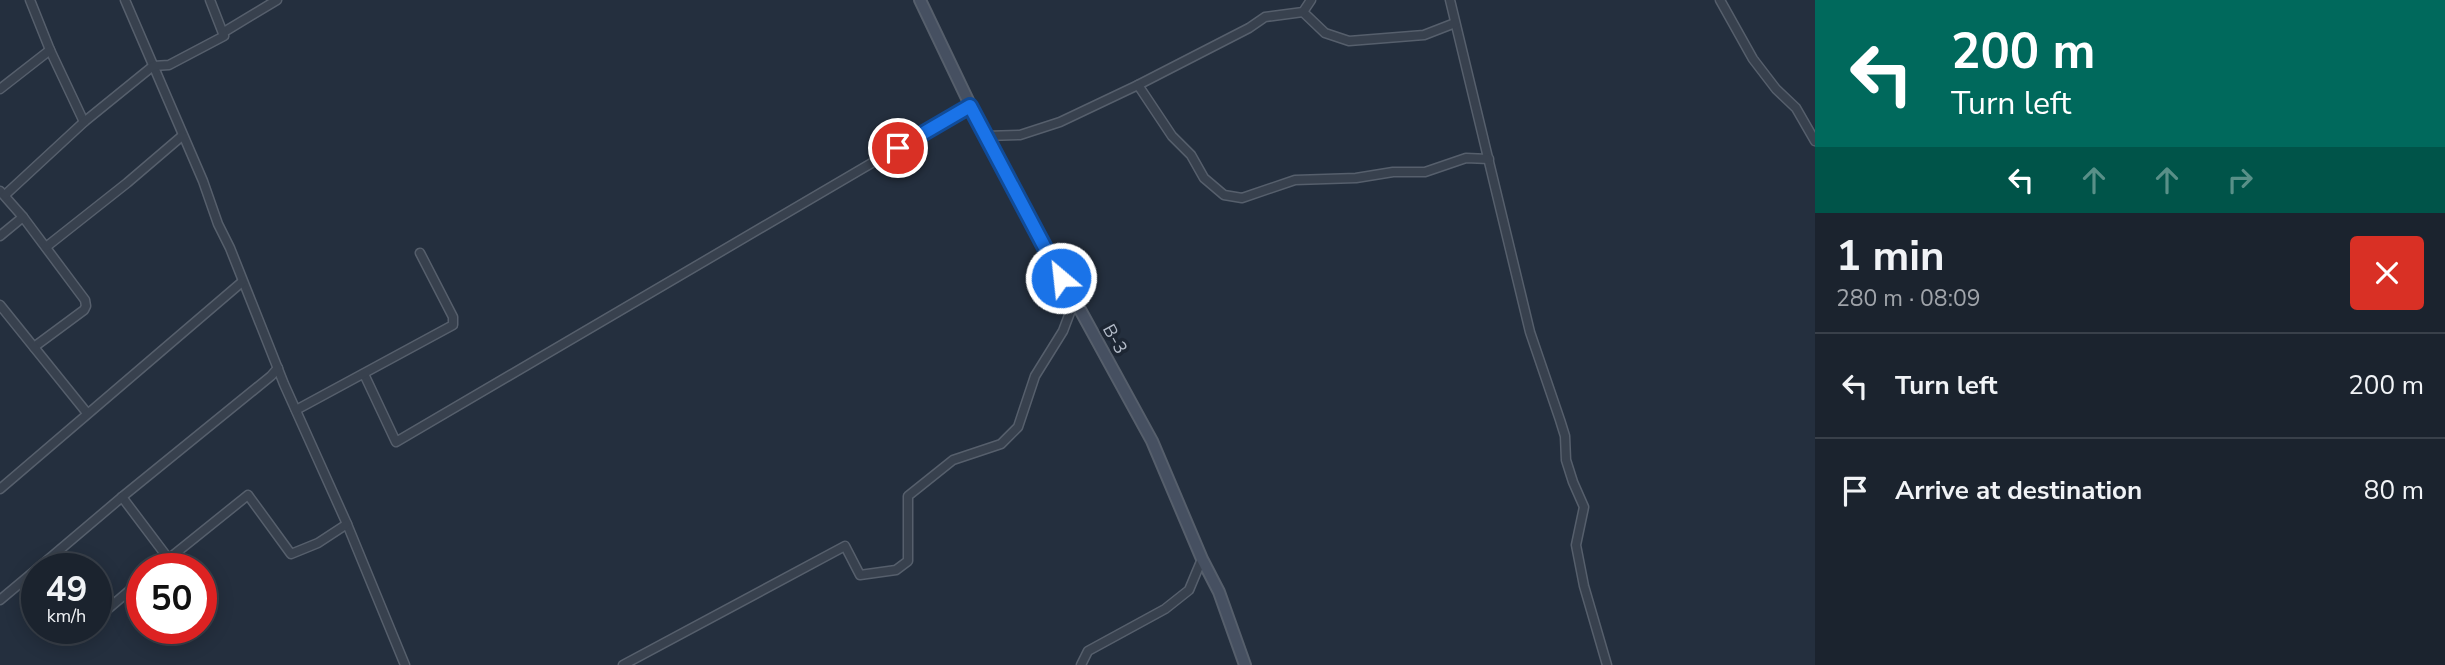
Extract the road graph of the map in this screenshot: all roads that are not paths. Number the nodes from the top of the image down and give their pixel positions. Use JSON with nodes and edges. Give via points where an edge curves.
{"nodes":[{"id":1,"x":30,"y":0,"type":"edge"},
{"id":2,"x":125,"y":0,"type":"edge"},
{"id":3,"x":211,"y":0,"type":"edge"},
{"id":4,"x":277,"y":0,"type":"edge"},
{"id":5,"x":920,"y":0,"type":"edge"},
{"id":6,"x":1311,"y":0,"type":"edge"},
{"id":7,"x":1450,"y":0,"type":"edge"},
{"id":8,"x":1720,"y":0,"type":"edge"},
{"id":9,"x":1303,"y":12,"type":"junction"},
{"id":10,"x":1455,"y":23,"type":"junction"},
{"id":11,"x":224,"y":32,"type":"junction"},
{"id":12,"x":50,"y":50,"type":"junction"},
{"id":13,"x":153,"y":66,"type":"junction"},
{"id":14,"x":1138,"y":85,"type":"junction"},
{"id":15,"x":0,"y":89,"type":"edge"},
{"id":16,"x":970,"y":106,"type":"junction"},
{"id":17,"x":84,"y":122,"type":"junction"},
{"id":18,"x":182,"y":136,"type":"junction"},
{"id":19,"x":985,"y":136,"type":"junction"},
{"id":20,"x":1815,"y":141,"type":"edge"},
{"id":21,"x":1489,"y":159,"type":"junction"},
{"id":22,"x":2,"y":193,"type":"edge"},
{"id":23,"x":23,"y":217,"type":"junction"},
{"id":24,"x":0,"y":236,"type":"edge"},
{"id":25,"x":46,"y":247,"type":"junction"},
{"id":26,"x":420,"y":253,"type":"dead end"},
{"id":27,"x":242,"y":282,"type":"junction"},
{"id":28,"x":1074,"y":302,"type":"junction"},
{"id":29,"x":0,"y":305,"type":"edge"},
{"id":30,"x":34,"y":347,"type":"junction"},
{"id":31,"x":278,"y":368,"type":"junction"},
{"id":32,"x":365,"y":374,"type":"junction"},
{"id":33,"x":296,"y":410,"type":"junction"},
{"id":34,"x":87,"y":413,"type":"junction"},
{"id":35,"x":0,"y":489,"type":"edge"},
{"id":36,"x":122,"y":497,"type":"junction"},
{"id":37,"x":347,"y":524,"type":"junction"},
{"id":38,"x":56,"y":553,"type":"edge"},
{"id":39,"x":164,"y":553,"type":"edge"},
{"id":40,"x":174,"y":553,"type":"edge"},
{"id":41,"x":1202,"y":559,"type":"junction"},
{"id":42,"x":21,"y":582,"type":"edge"},
{"id":43,"x":126,"y":594,"type":"edge"},
{"id":44,"x":0,"y":600,"type":"edge"},
{"id":45,"x":112,"y":605,"type":"edge"},
{"id":46,"x":405,"y":665,"type":"edge"},
{"id":47,"x":623,"y":665,"type":"edge"},
{"id":48,"x":1081,"y":665,"type":"edge"},
{"id":49,"x":1245,"y":665,"type":"edge"},
{"id":50,"x":1607,"y":665,"type":"edge"}],
"edges":[{"from":1,"to":12,"type":"street"},
{"from":2,"to":13,"type":"street"},
{"from":3,"to":11,"type":"street"},
{"from":4,"to":11,"type":"street"},
{"from":5,"to":16,"type":"main road","name":"B-3"},
{"from":6,"to":9,"type":"street"},
{"from":7,"to":10,"type":"street"},
{"from":8,"to":20,"type":"street","via":[[1753,59],[1796,107]]},
{"from":9,"to":10,"type":"street","via":[[1325,33],[1349,41],[1424,35]]},
{"from":9,"to":14,"type":"street","via":[[1265,16]]},
{"from":10,"to":21,"type":"street"},
{"from":11,"to":13,"type":"street","via":[[169,65]]},
{"from":12,"to":15,"type":"street"},
{"from":12,"to":17,"type":"street"},
{"from":13,"to":17,"type":"street"},
{"from":13,"to":18,"type":"street"},
{"from":14,"to":19,"type":"street","via":[[1030,132]]},
{"from":14,"to":21,"type":"street","via":[[1204,178],[1224,195],[1242,198],[1295,180],[1425,172],[1466,158]]},
{"from":16,"to":19,"type":"main road","name":"B-3"},
{"from":16,"to":32,"type":"street","via":[[396,442]]},
{"from":17,"to":22,"type":"street"},
{"from":18,"to":25,"type":"street"},
{"from":18,"to":27,"type":"street"},
{"from":19,"to":28,"type":"main road","name":"B-3"},
{"from":21,"to":50,"type":"street","via":[[1530,332],[1584,507],[1576,545]]},
{"from":22,"to":23,"type":"street"},
{"from":23,"to":24,"type":"street"},
{"from":23,"to":25,"type":"street"},
{"from":25,"to":30,"type":"street","via":[[86,306]]},
{"from":26,"to":32,"type":"street","via":[[453,325]]},
{"from":27,"to":31,"type":"street"},
{"from":27,"to":34,"type":"street"},
{"from":28,"to":41,"type":"main road","name":"B-3","via":[[1152,441]]},
{"from":28,"to":47,"type":"street","via":[[1063,331],[1035,376],[1018,427],[1000,443],[953,460],[908,496],[908,561],[896,570],[860,575],[845,547]]},
{"from":29,"to":30,"type":"street"},
{"from":30,"to":34,"type":"street"},
{"from":31,"to":33,"type":"street"},
{"from":31,"to":36,"type":"street"},
{"from":32,"to":33,"type":"street"},
{"from":33,"to":37,"type":"street"},
{"from":34,"to":35,"type":"street"},
{"from":36,"to":38,"type":"street"},
{"from":36,"to":39,"type":"street"},
{"from":37,"to":40,"type":"street","via":[[318,544],[291,554],[248,495]]},
{"from":37,"to":46,"type":"street"},
{"from":41,"to":48,"type":"street","via":[[1189,590],[1165,609],[1088,651]]},
{"from":41,"to":49,"type":"main road","name":"B-3"},
{"from":42,"to":44,"type":"street"},
{"from":43,"to":45,"type":"street"}]}
